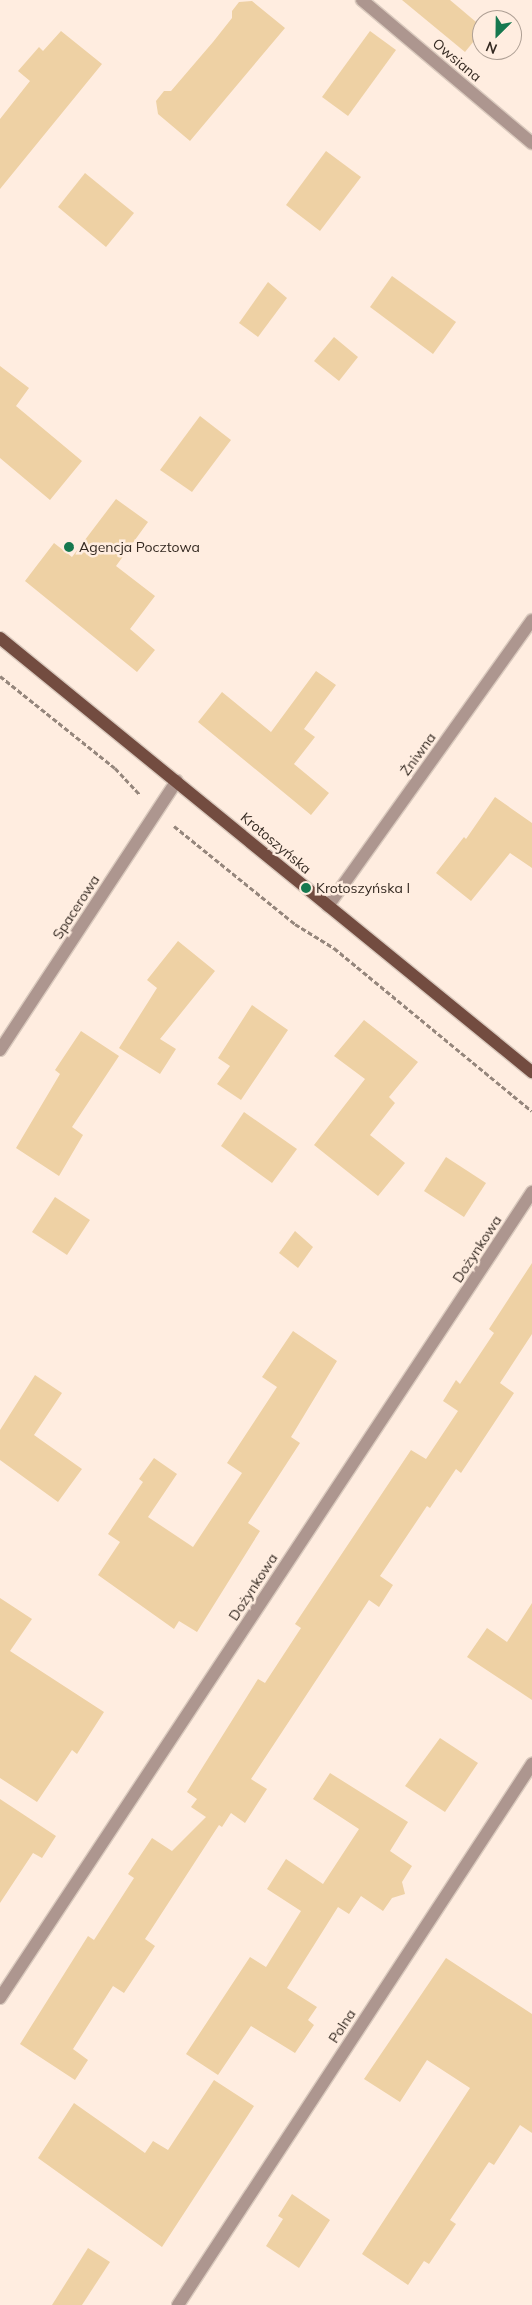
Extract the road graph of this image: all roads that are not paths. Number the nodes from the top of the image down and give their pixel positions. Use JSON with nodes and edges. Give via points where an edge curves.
{"nodes":[{"id":1,"x":362,"y":0,"type":"edge"},
{"id":2,"x":532,"y":143,"type":"edge"},
{"id":3,"x":532,"y":620,"type":"edge"},
{"id":4,"x":0,"y":638,"type":"edge"},
{"id":5,"x":177,"y":781,"type":"junction"},
{"id":6,"x":328,"y":906,"type":"junction"},
{"id":7,"x":0,"y":1050,"type":"edge"},
{"id":8,"x":532,"y":1072,"type":"edge"},
{"id":9,"x":532,"y":1192,"type":"edge"},
{"id":10,"x":532,"y":1764,"type":"edge"},
{"id":11,"x":0,"y":1998,"type":"edge"},
{"id":12,"x":178,"y":2305,"type":"edge"}],
"edges":[{"from":1,"to":2,"type":"street","name":"Owsiana"},
{"from":3,"to":6,"type":"street","name":"Żniwna"},
{"from":4,"to":5,"type":"main road","name":"Krotoszyńska"},
{"from":5,"to":6,"type":"main road","name":"Krotoszyńska"},
{"from":5,"to":7,"type":"street","name":"Spacerowa"},
{"from":6,"to":8,"type":"main road","name":"Krotoszyńska"},
{"from":9,"to":11,"type":"street","name":"Dożynkowa"},
{"from":10,"to":12,"type":"street","name":"Polna"}]}
